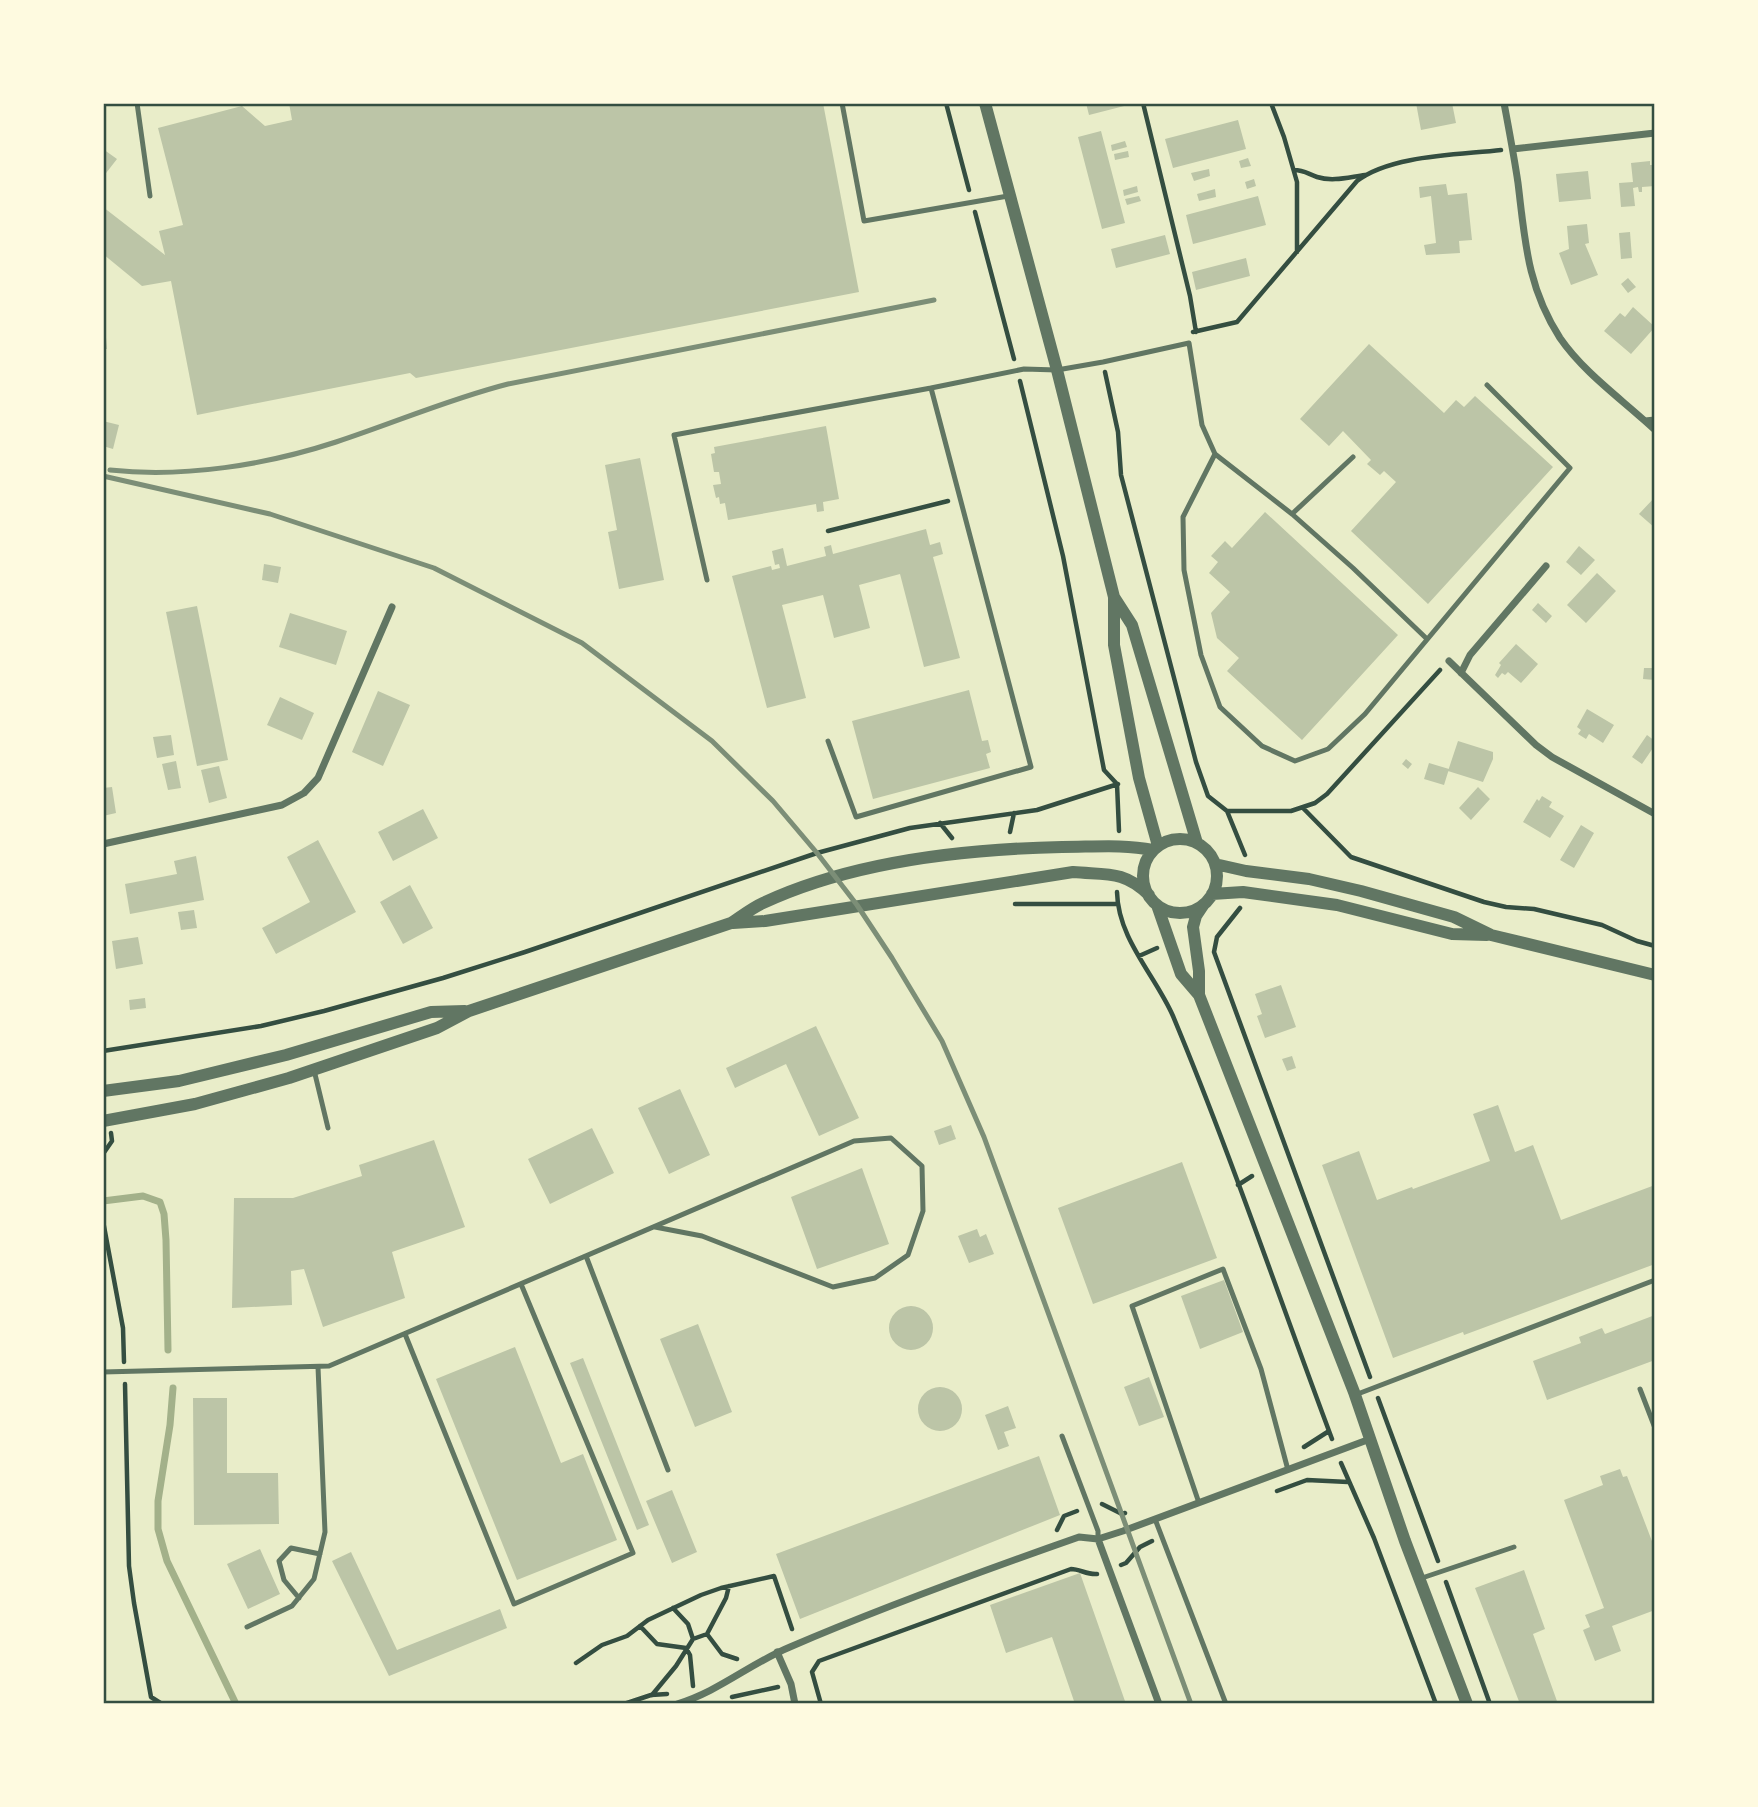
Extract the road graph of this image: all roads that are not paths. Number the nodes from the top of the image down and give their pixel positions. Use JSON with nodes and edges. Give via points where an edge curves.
{"nodes":[{"id":1,"x":137,"y":103,"type":"edge"},
{"id":2,"x":842,"y":103,"type":"edge"},
{"id":3,"x":985,"y":103,"type":"edge"},
{"id":4,"x":1504,"y":103,"type":"edge"},
{"id":5,"x":1655,"y":133,"type":"edge"},
{"id":6,"x":1513,"y":149,"type":"junction"},
{"id":7,"x":1010,"y":195,"type":"junction"},
{"id":8,"x":150,"y":196,"type":"dead end"},
{"id":9,"x":1057,"y":370,"type":"junction"},
{"id":10,"x":1487,"y":385,"type":"dead end"},
{"id":11,"x":931,"y":388,"type":"junction"},
{"id":12,"x":1655,"y":420,"type":"edge"},
{"id":13,"x":1645,"y":421,"type":"junction"},
{"id":14,"x":1655,"y":430,"type":"edge"},
{"id":15,"x":1215,"y":454,"type":"junction"},
{"id":16,"x":1353,"y":457,"type":"dead end"},
{"id":17,"x":1292,"y":514,"type":"junction"},
{"id":18,"x":1546,"y":566,"type":"dead end"},
{"id":19,"x":706,"y":580,"type":"dead end"},
{"id":20,"x":1114,"y":597,"type":"junction"},
{"id":21,"x":392,"y":607,"type":"dead end"},
{"id":22,"x":1427,"y":639,"type":"junction"},
{"id":23,"x":1449,"y":661,"type":"road end"},
{"id":24,"x":1461,"y":673,"type":"junction"},
{"id":25,"x":828,"y":741,"type":"dead end"},
{"id":26,"x":1655,"y":814,"type":"edge"},
{"id":27,"x":1197,"y":843,"type":"junction"},
{"id":28,"x":103,"y":844,"type":"edge"},
{"id":29,"x":1156,"y":848,"type":"junction"},
{"id":30,"x":1215,"y":864,"type":"junction"},
{"id":31,"x":1208,"y":899,"type":"junction"},
{"id":32,"x":1153,"y":900,"type":"junction"},
{"id":33,"x":731,"y":923,"type":"junction"},
{"id":34,"x":1491,"y":935,"type":"junction"},
{"id":35,"x":1655,"y":975,"type":"edge"},
{"id":36,"x":1199,"y":995,"type":"junction"},
{"id":37,"x":469,"y":1011,"type":"junction"},
{"id":38,"x":314,"y":1070,"type":"junction"},
{"id":39,"x":103,"y":1091,"type":"edge"},
{"id":40,"x":103,"y":1121,"type":"edge"},
{"id":41,"x":328,"y":1128,"type":"dead end"},
{"id":42,"x":655,"y":1227,"type":"junction"},
{"id":43,"x":586,"y":1256,"type":"junction"},
{"id":44,"x":1655,"y":1280,"type":"edge"},
{"id":45,"x":521,"y":1284,"type":"junction"},
{"id":46,"x":405,"y":1334,"type":"junction"},
{"id":47,"x":318,"y":1367,"type":"junction"},
{"id":48,"x":103,"y":1372,"type":"edge"},
{"id":49,"x":1640,"y":1389,"type":"dead end"},
{"id":50,"x":1355,"y":1395,"type":"junction"},
{"id":51,"x":1655,"y":1428,"type":"edge"},
{"id":52,"x":1062,"y":1436,"type":"dead end"},
{"id":53,"x":1370,"y":1439,"type":"junction"},
{"id":54,"x":668,"y":1470,"type":"dead end"},
{"id":55,"x":1288,"y":1470,"type":"junction"},
{"id":56,"x":1199,"y":1503,"type":"junction"},
{"id":57,"x":1155,"y":1519,"type":"junction"},
{"id":58,"x":1098,"y":1539,"type":"junction"},
{"id":59,"x":1514,"y":1547,"type":"dead end"},
{"id":60,"x":320,"y":1554,"type":"junction"},
{"id":61,"x":1419,"y":1579,"type":"junction"},
{"id":62,"x":299,"y":1598,"type":"junction"},
{"id":63,"x":247,"y":1627,"type":"dead end"},
{"id":64,"x":778,"y":1652,"type":"junction"},
{"id":65,"x":677,"y":1704,"type":"edge"},
{"id":66,"x":795,"y":1704,"type":"edge"},
{"id":67,"x":1159,"y":1704,"type":"edge"},
{"id":68,"x":1226,"y":1704,"type":"edge"},
{"id":69,"x":1467,"y":1704,"type":"edge"}],
"edges":[{"from":1,"to":8,"type":"lane"},
{"from":2,"to":7,"type":"lane","via":[[864,221]]},
{"from":3,"to":7,"type":"street"},
{"from":4,"to":6,"type":"street"},
{"from":5,"to":6,"type":"street"},
{"from":6,"to":13,"type":"street","via":[[1523,237],[1549,318],[1578,360]]},
{"from":7,"to":9,"type":"street"},
{"from":9,"to":11,"type":"lane","via":[[1017,371]]},
{"from":9,"to":15,"type":"lane","via":[[1189,343],[1202,425]]},
{"from":9,"to":20,"type":"street"},
{"from":10,"to":22,"type":"lane","via":[[1570,468]]},
{"from":11,"to":19,"type":"lane","via":[[674,435]]},
{"from":11,"to":25,"type":"lane","via":[[1031,767],[856,817]]},
{"from":12,"to":13,"type":"street"},
{"from":13,"to":14,"type":"street"},
{"from":15,"to":17,"type":"lane"},
{"from":15,"to":22,"type":"lane","via":[[1183,517],[1184,570],[1201,654],[1220,707],[1262,746],[1295,761],[1328,749],[1365,714]]},
{"from":16,"to":17,"type":"lane"},
{"from":17,"to":22,"type":"lane"},
{"from":18,"to":24,"type":"street","via":[[1470,655]]},
{"from":20,"to":27,"type":"street","via":[[1132,625]]},
{"from":20,"to":29,"type":"street","via":[[1114,645]]},
{"from":21,"to":28,"type":"street","via":[[318,778],[304,793],[282,805]]},
{"from":23,"to":24,"type":"street"},
{"from":24,"to":26,"type":"street","via":[[1552,757]]},
{"from":27,"to":29,"type":"street","via":[[1177,839]]},
{"from":27,"to":30,"type":"street"},
{"from":29,"to":32,"type":"street","via":[[1144,867],[1145,886]]},
{"from":29,"to":33,"type":"street","via":[[1024,848],[881,866],[822,880],[762,903]]},
{"from":30,"to":31,"type":"street","via":[[1217,878]]},
{"from":30,"to":34,"type":"street","via":[[1361,891],[1454,917]]},
{"from":31,"to":32,"type":"street","via":[[1181,913]]},
{"from":31,"to":34,"type":"street","via":[[1243,892],[1337,905],[1452,934]]},
{"from":31,"to":36,"type":"street","via":[[1193,927]]},
{"from":32,"to":33,"type":"street","via":[[1124,876],[1073,872]]},
{"from":32,"to":36,"type":"street","via":[[1181,974]]},
{"from":33,"to":37,"type":"street"},
{"from":34,"to":35,"type":"street"},
{"from":36,"to":50,"type":"street"},
{"from":37,"to":38,"type":"street","via":[[437,1028]]},
{"from":37,"to":39,"type":"street","via":[[431,1013],[179,1081]]},
{"from":38,"to":40,"type":"street","via":[[195,1104]]},
{"from":38,"to":41,"type":"lane"},
{"from":42,"to":42,"type":"lane","via":[[854,1141],[891,1138],[922,1167],[923,1210],[908,1255],[876,1278],[833,1287],[702,1236]]},
{"from":42,"to":43,"type":"lane"},
{"from":43,"to":45,"type":"lane"},
{"from":43,"to":54,"type":"lane"},
{"from":44,"to":50,"type":"lane"},
{"from":45,"to":46,"type":"lane"},
{"from":45,"to":46,"type":"lane","via":[[633,1553],[513,1604]]},
{"from":46,"to":47,"type":"lane","via":[[329,1367]]},
{"from":47,"to":48,"type":"lane"},
{"from":47,"to":60,"type":"lane","via":[[325,1532]]},
{"from":49,"to":51,"type":"lane"},
{"from":50,"to":53,"type":"street"},
{"from":52,"to":58,"type":"lane"},
{"from":53,"to":55,"type":"street"},
{"from":53,"to":61,"type":"street"},
{"from":55,"to":56,"type":"street"},
{"from":55,"to":56,"type":"lane","via":[[1261,1369],[1223,1269],[1132,1306]]},
{"from":56,"to":57,"type":"street"},
{"from":57,"to":58,"type":"street"},
{"from":57,"to":68,"type":"lane"},
{"from":58,"to":64,"type":"street","via":[[1079,1537]]},
{"from":58,"to":67,"type":"street"},
{"from":59,"to":61,"type":"lane"},
{"from":60,"to":62,"type":"lane","via":[[314,1579]]},
{"from":60,"to":62,"type":"lane","via":[[290,1548],[279,1561],[284,1580]]},
{"from":61,"to":69,"type":"street"},
{"from":62,"to":63,"type":"lane","via":[[292,1606]]},
{"from":64,"to":65,"type":"street"},
{"from":64,"to":66,"type":"street"}]}
